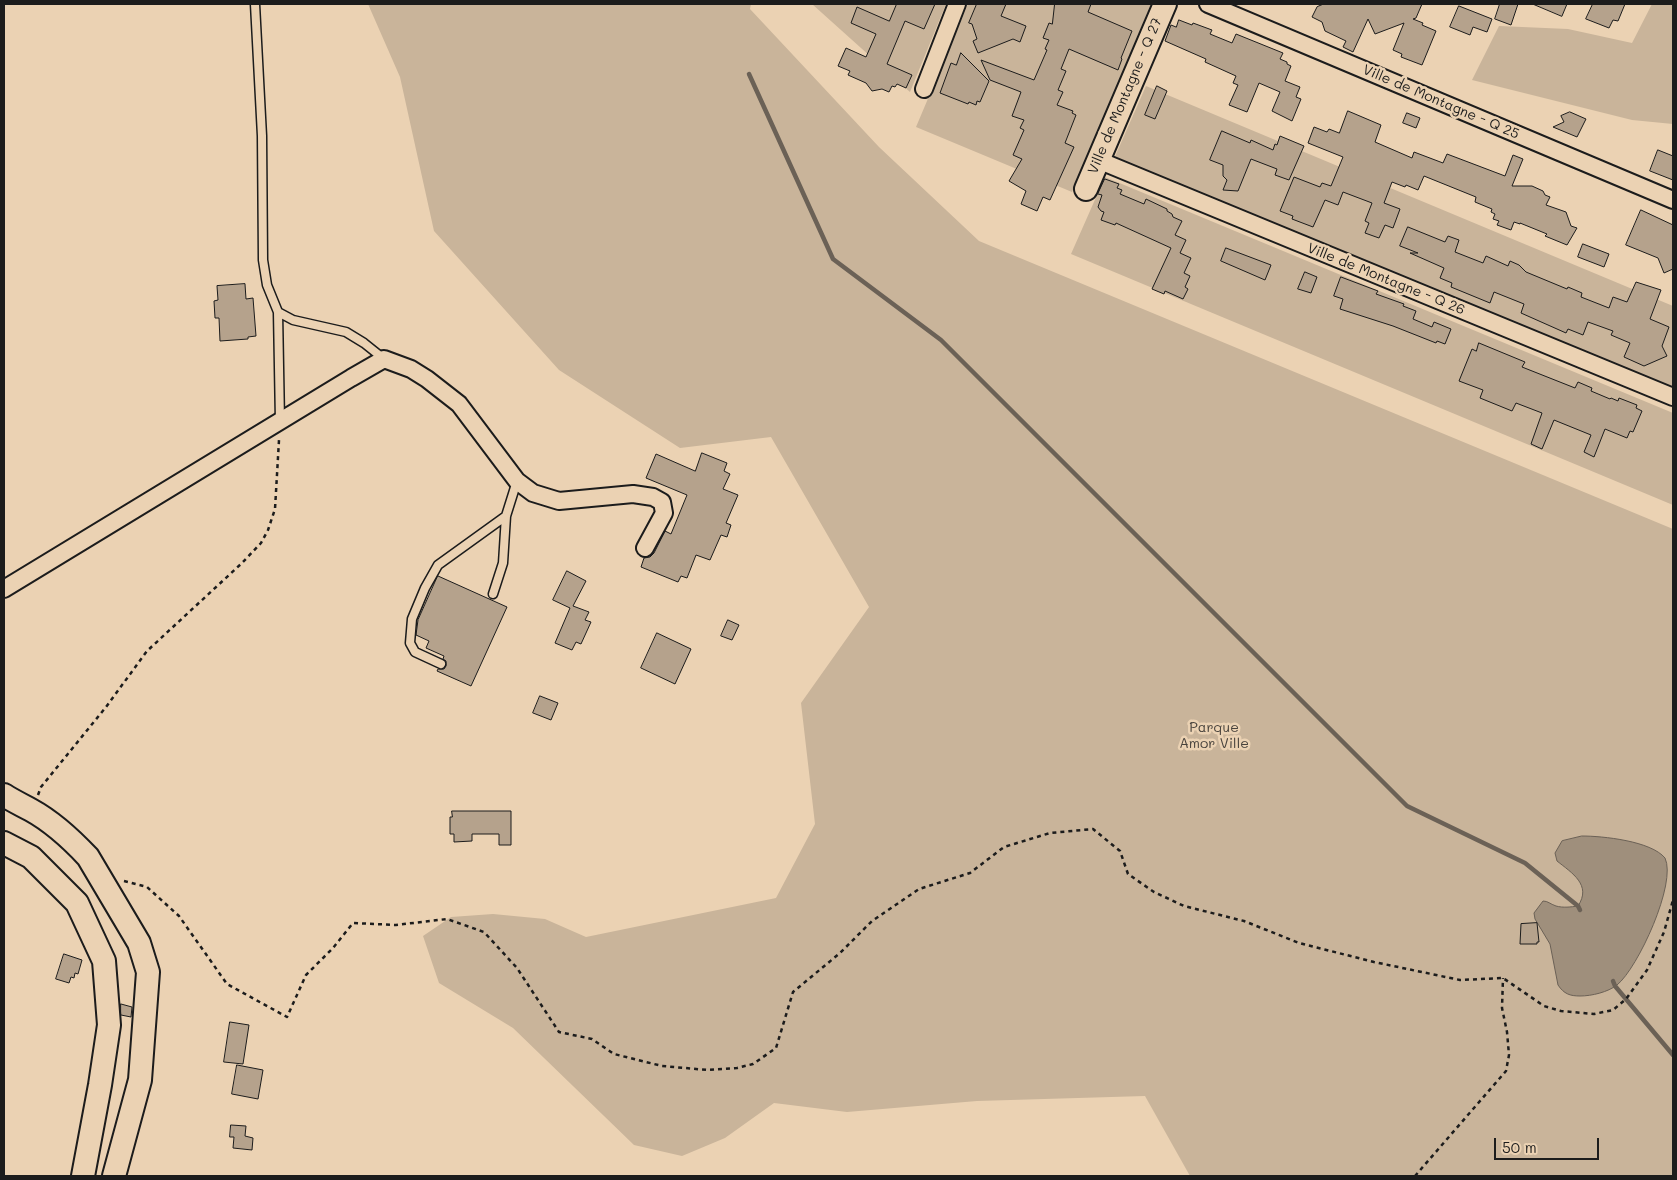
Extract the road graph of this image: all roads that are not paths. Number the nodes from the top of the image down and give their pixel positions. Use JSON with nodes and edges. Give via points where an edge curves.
{"nodes":[{"id":1,"x":255,"y":4,"type":"edge"},
{"id":2,"x":957,"y":4,"type":"edge"},
{"id":3,"x":1165,"y":4,"type":"edge"},
{"id":4,"x":1208,"y":4,"type":"edge"},
{"id":5,"x":924,"y":90,"type":"dead end"},
{"id":6,"x":1098,"y":160,"type":"junction"},
{"id":7,"x":1086,"y":189,"type":"dead end"},
{"id":8,"x":1673,"y":200,"type":"edge"},
{"id":9,"x":278,"y":312,"type":"junction"},
{"id":10,"x":384,"y":359,"type":"junction"},
{"id":11,"x":1673,"y":397,"type":"edge"},
{"id":12,"x":280,"y":422,"type":"junction"},
{"id":13,"x":517,"y":480,"type":"junction"},
{"id":14,"x":506,"y":516,"type":"junction"},
{"id":15,"x":645,"y":548,"type":"dead end"},
{"id":16,"x":4,"y":589,"type":"edge"},
{"id":17,"x":493,"y":594,"type":"dead end"},
{"id":18,"x":441,"y":664,"type":"dead end"},
{"id":19,"x":4,"y":795,"type":"edge"},
{"id":20,"x":4,"y":844,"type":"edge"},
{"id":21,"x":83,"y":1176,"type":"edge"},
{"id":22,"x":114,"y":1176,"type":"edge"}],
"edges":[{"from":1,"to":9,"type":"lane","via":[[262,136],[263,260],[267,285]]},
{"from":2,"to":5,"type":"street"},
{"from":3,"to":6,"type":"street","name":"Ville de Montagne - Q 27"},
{"from":4,"to":8,"type":"street","name":"Ville de Montagne - Q 25"},
{"from":6,"to":7,"type":"street","name":"Ville de Montagne - Q 27"},
{"from":6,"to":11,"type":"street","name":"Ville de Montagne - Q 26"},
{"from":9,"to":10,"type":"lane","via":[[293,320],[346,332]]},
{"from":9,"to":12,"type":"lane"},
{"from":10,"to":12,"type":"street"},
{"from":10,"to":13,"type":"street","via":[[411,369],[459,404]]},
{"from":12,"to":16,"type":"street"},
{"from":13,"to":14,"type":"lane"},
{"from":13,"to":15,"type":"street","via":[[533,493],[559,501],[633,494],[653,497],[662,502],[664,512]]},
{"from":14,"to":17,"type":"lane","via":[[503,563]]},
{"from":14,"to":18,"type":"lane","via":[[438,565],[425,588],[412,620],[410,643],[415,652]]},
{"from":19,"to":22,"type":"street","via":[[51,823],[88,857],[139,943],[148,972],[140,1080]]},
{"from":20,"to":21,"type":"street","via":[[31,857],[77,903],[104,961],[109,1025]]}]}
